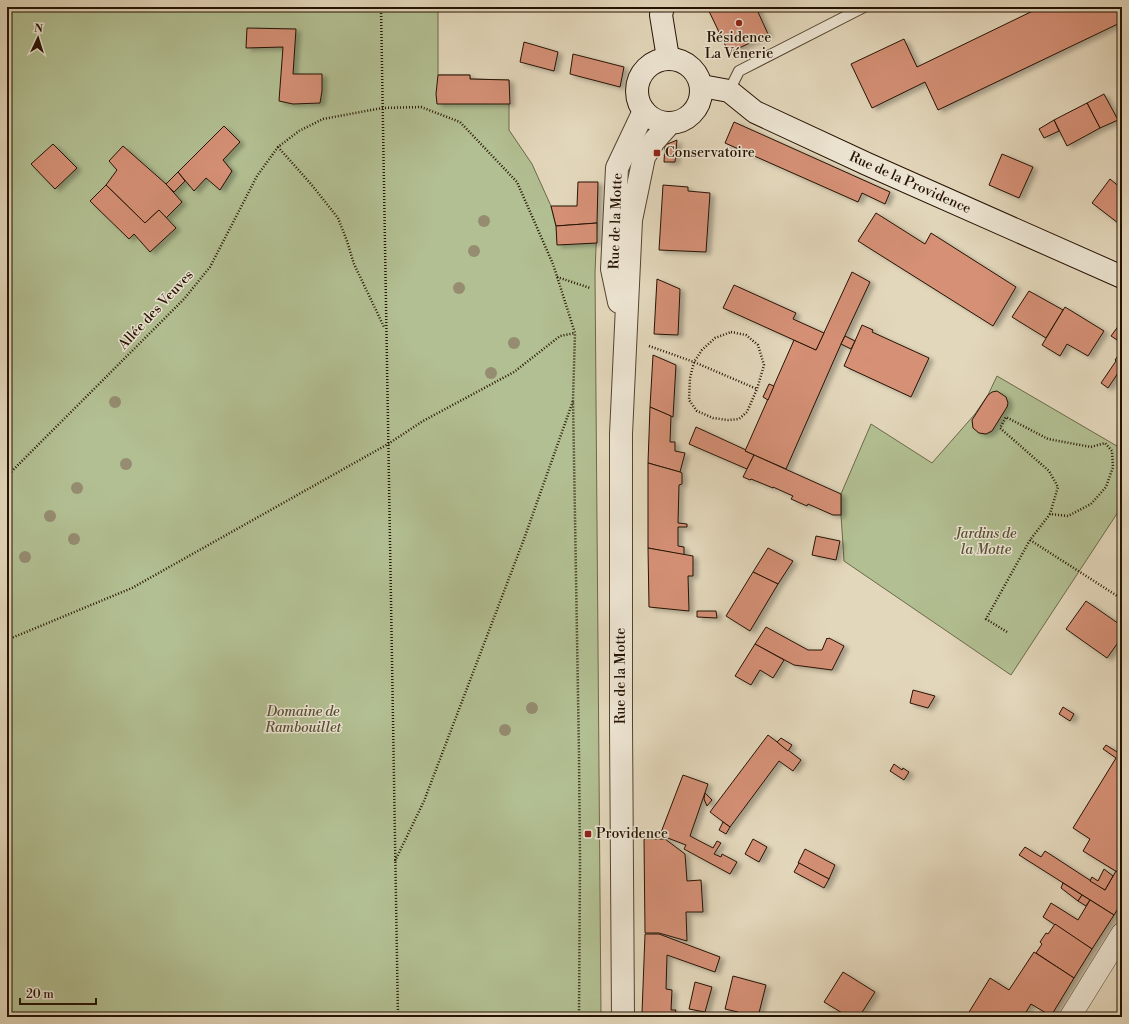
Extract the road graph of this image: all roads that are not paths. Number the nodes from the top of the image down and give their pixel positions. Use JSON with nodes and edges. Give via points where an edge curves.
{"nodes":[{"id":1,"x":663,"y":7,"type":"edge"},
{"id":2,"x":864,"y":7,"type":"edge"},
{"id":3,"x":668,"y":58,"type":"junction"},
{"id":4,"x":702,"y":86,"type":"junction"},
{"id":5,"x":729,"y":91,"type":"junction"},
{"id":6,"x":644,"y":111,"type":"junction"},
{"id":7,"x":670,"y":123,"type":"junction"},
{"id":8,"x":1122,"y":277,"type":"edge"},
{"id":9,"x":635,"y":340,"type":"junction"},
{"id":10,"x":1122,"y":933,"type":"edge"},
{"id":11,"x":623,"y":1017,"type":"edge"},
{"id":12,"x":1070,"y":1017,"type":"edge"}],
"edges":[{"from":1,"to":3,"type":"street","via":[[661,15]]},
{"from":2,"to":5,"type":"lane","via":[[739,71]]},
{"from":3,"to":4,"type":"street","via":[[678,59],[694,69]]},
{"from":3,"to":6,"type":"street","via":[[649,65],[642,73],[638,82],[638,98]]},
{"from":4,"to":5,"type":"street","name":"Rue de la Providence"},
{"from":4,"to":7,"type":"street","via":[[702,97],[691,116],[681,122]]},
{"from":5,"to":8,"type":"street","name":"Rue de la Providence","via":[[755,112]]},
{"from":6,"to":7,"type":"street","via":[[656,120]]},
{"from":6,"to":9,"type":"street","name":"Rue de la Motte","via":[[617,168],[612,269]]},
{"from":7,"to":9,"type":"street","name":"Rue de la Motte","via":[[644,157],[631,220]]},
{"from":9,"to":11,"type":"street","name":"Rue de la Motte","via":[[621,434]]},
{"from":10,"to":12,"type":"street"}]}
